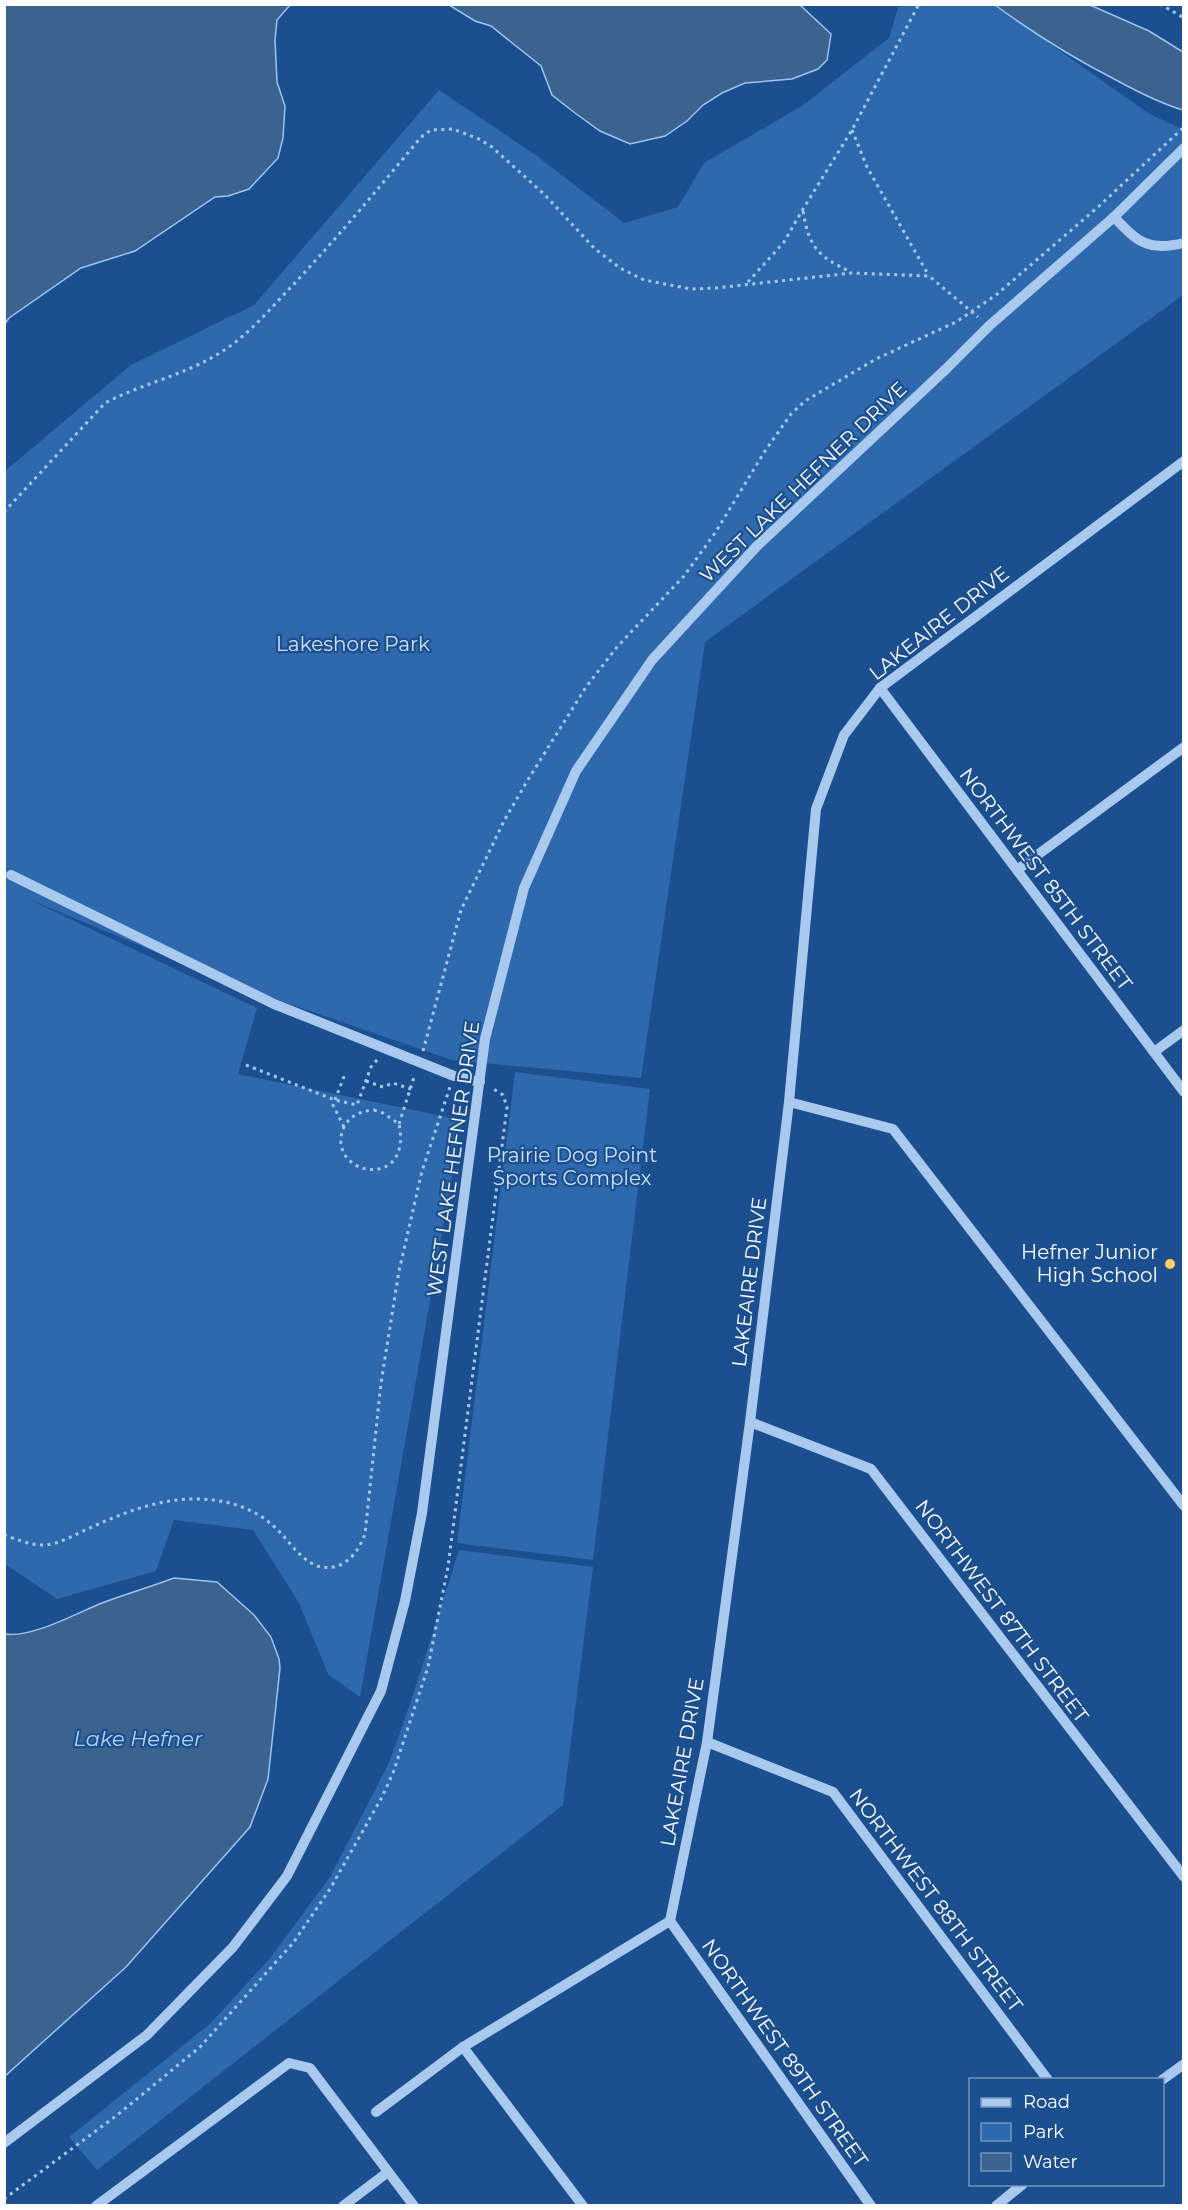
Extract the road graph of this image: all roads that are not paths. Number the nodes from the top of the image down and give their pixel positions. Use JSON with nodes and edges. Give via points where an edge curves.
{"nodes":[{"id":1,"x":1183,"y":148,"type":"edge"},
{"id":2,"x":1114,"y":217,"type":"junction"},
{"id":3,"x":1184,"y":243,"type":"edge"},
{"id":4,"x":1184,"y":461,"type":"edge"},
{"id":5,"x":880,"y":688,"type":"junction"},
{"id":6,"x":1184,"y":747,"type":"edge"},
{"id":7,"x":1017,"y":870,"type":"junction"},
{"id":8,"x":11,"y":875,"type":"dead end"},
{"id":9,"x":1184,"y":1030,"type":"edge"},
{"id":10,"x":1154,"y":1052,"type":"junction"},
{"id":11,"x":480,"y":1082,"type":"junction"},
{"id":12,"x":1184,"y":1092,"type":"edge"},
{"id":13,"x":789,"y":1102,"type":"junction"},
{"id":14,"x":750,"y":1422,"type":"junction"},
{"id":15,"x":1184,"y":1506,"type":"edge"},
{"id":16,"x":707,"y":1742,"type":"junction"},
{"id":17,"x":1184,"y":1877,"type":"edge"},
{"id":18,"x":670,"y":1921,"type":"junction"},
{"id":19,"x":463,"y":2047,"type":"junction"},
{"id":20,"x":1184,"y":2064,"type":"edge"},
{"id":21,"x":1047,"y":2078,"type":"edge"},
{"id":22,"x":1163,"y":2078,"type":"edge"},
{"id":23,"x":376,"y":2112,"type":"dead end"},
{"id":24,"x":4,"y":2143,"type":"edge"},
{"id":25,"x":388,"y":2172,"type":"junction"},
{"id":26,"x":1020,"y":2186,"type":"edge"},
{"id":27,"x":96,"y":2205,"type":"edge"},
{"id":28,"x":343,"y":2205,"type":"edge"},
{"id":29,"x":414,"y":2205,"type":"edge"},
{"id":30,"x":583,"y":2205,"type":"edge"},
{"id":31,"x":871,"y":2205,"type":"edge"},
{"id":32,"x":996,"y":2205,"type":"edge"}],
"edges":[{"from":1,"to":2,"type":"street","name":"WEST LAKE HEFNER DRIVE"},
{"from":2,"to":3,"type":"street","via":[[1136,240],[1151,246]]},
{"from":2,"to":11,"type":"street","name":"WEST LAKE HEFNER DRIVE","via":[[989,326],[756,547],[652,660],[576,771],[524,888],[485,1039]]},
{"from":4,"to":5,"type":"street","name":"LAKEAIRE DRIVE"},
{"from":5,"to":7,"type":"street","name":"NORTHWEST 85TH STREET"},
{"from":5,"to":13,"type":"street","name":"LAKEAIRE DRIVE","via":[[844,735],[816,809]]},
{"from":6,"to":7,"type":"street"},
{"from":7,"to":10,"type":"street","name":"NORTHWEST 85TH STREET"},
{"from":8,"to":11,"type":"street","via":[[274,1004],[454,1076]]},
{"from":9,"to":10,"type":"street"},
{"from":10,"to":12,"type":"street","name":"NORTHWEST 85TH STREET"},
{"from":11,"to":24,"type":"street","name":"WEST LAKE HEFNER DRIVE","via":[[422,1513],[405,1601],[381,1691],[288,1876],[233,1947],[147,2035]]},
{"from":13,"to":14,"type":"street","name":"LAKEAIRE DRIVE"},
{"from":13,"to":15,"type":"street","via":[[893,1129]]},
{"from":14,"to":16,"type":"street","name":"LAKEAIRE DRIVE"},
{"from":14,"to":17,"type":"street","name":"NORTHWEST 87TH STREET","via":[[871,1470]]},
{"from":16,"to":18,"type":"street","name":"LAKEAIRE DRIVE"},
{"from":16,"to":21,"type":"street","name":"NORTHWEST 88TH STREET","via":[[833,1792]]},
{"from":18,"to":19,"type":"street"},
{"from":18,"to":31,"type":"street","name":"NORTHWEST 89TH STREET"},
{"from":19,"to":23,"type":"street"},
{"from":19,"to":30,"type":"street"},
{"from":20,"to":22,"type":"street"},
{"from":25,"to":27,"type":"street","via":[[310,2068],[289,2062]]},
{"from":25,"to":28,"type":"street"},
{"from":25,"to":29,"type":"street"},
{"from":26,"to":32,"type":"street"}]}
